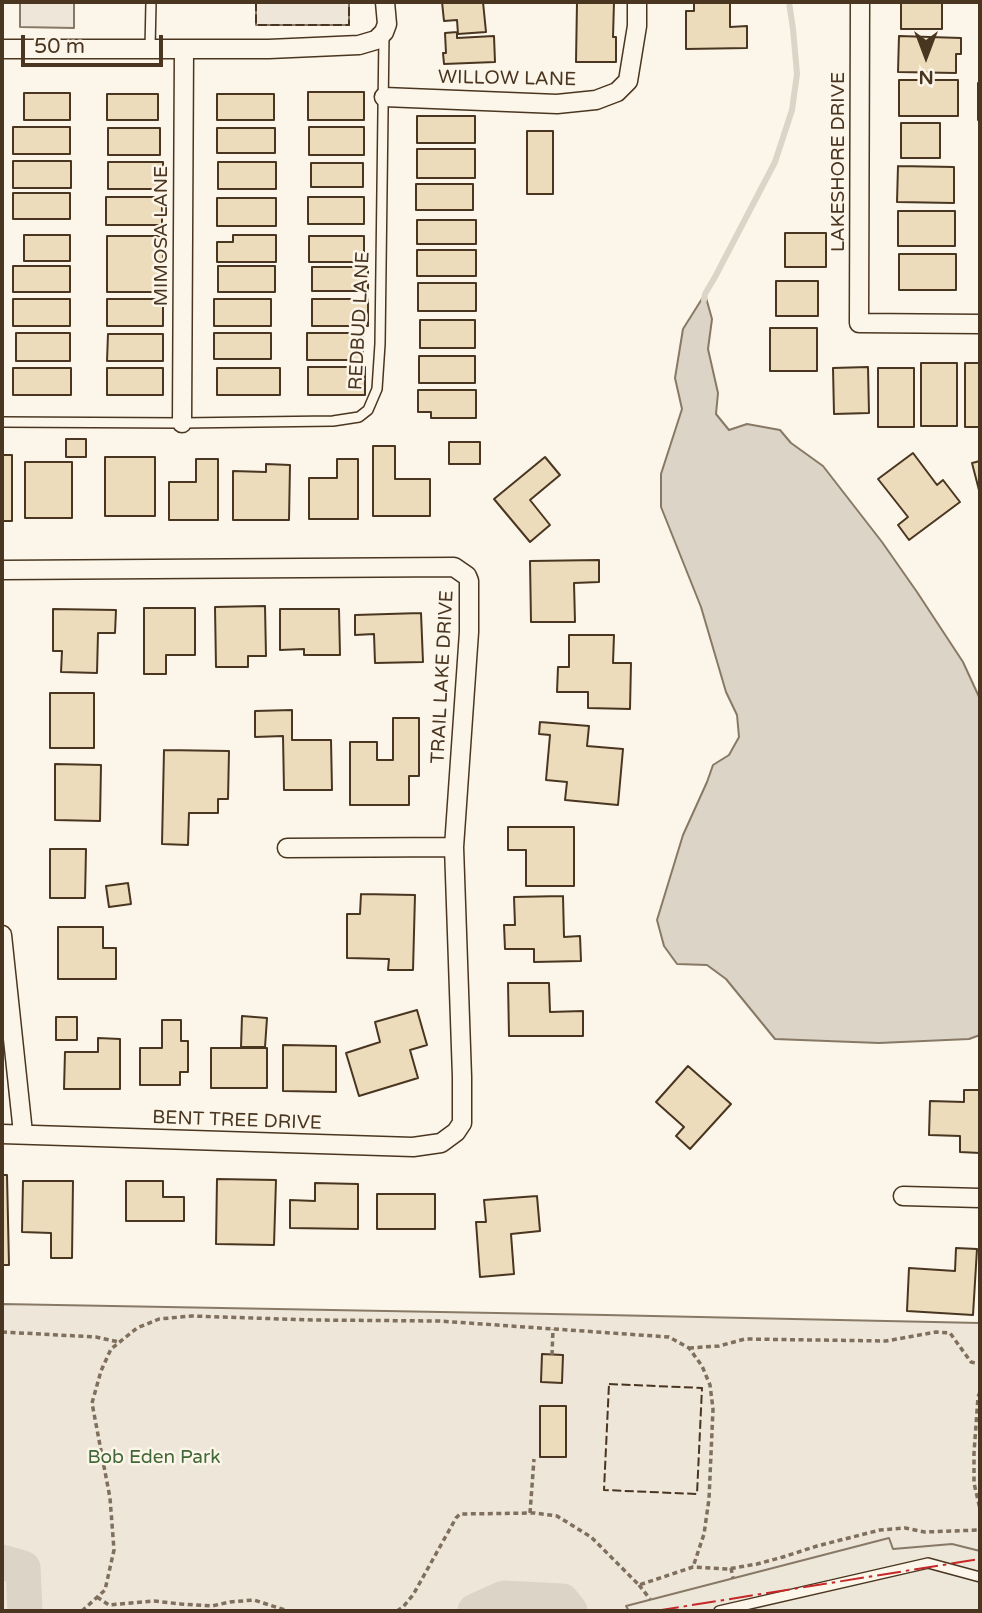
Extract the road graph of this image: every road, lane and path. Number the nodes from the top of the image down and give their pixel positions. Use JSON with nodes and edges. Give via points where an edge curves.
{"nodes":[{"id":1,"x":151,"y":2,"type":"edge"},
{"id":2,"x":385,"y":2,"type":"edge"},
{"id":3,"x":637,"y":2,"type":"edge"},
{"id":4,"x":860,"y":2,"type":"edge"},
{"id":5,"x":384,"y":32,"type":"junction"},
{"id":6,"x":2,"y":49,"type":"edge"},
{"id":7,"x":150,"y":49,"type":"junction"},
{"id":8,"x":184,"y":49,"type":"junction"},
{"id":9,"x":384,"y":97,"type":"junction"},
{"id":10,"x":980,"y":324,"type":"edge"},
{"id":11,"x":2,"y":422,"type":"edge"},
{"id":12,"x":182,"y":423,"type":"junction"},
{"id":13,"x":2,"y":570,"type":"edge"},
{"id":14,"x":2,"y":580,"type":"edge"},
{"id":15,"x":454,"y":847,"type":"junction"},
{"id":16,"x":286,"y":848,"type":"dead end"},
{"id":17,"x":2,"y":935,"type":"edge"},
{"id":18,"x":462,"y":1123,"type":"joint"},
{"id":19,"x":2,"y":1133,"type":"edge"},
{"id":20,"x":23,"y":1133,"type":"junction"},
{"id":21,"x":903,"y":1196,"type":"dead end"},
{"id":22,"x":980,"y":1198,"type":"edge"},
{"id":23,"x":553,"y":1329,"type":"junction"},
{"id":24,"x":2,"y":1332,"type":"edge"},
{"id":25,"x":119,"y":1342,"type":"junction"},
{"id":26,"x":689,"y":1348,"type":"junction"},
{"id":27,"x":552,"y":1355,"type":"dead end"},
{"id":28,"x":980,"y":1364,"type":"edge"},
{"id":29,"x":980,"y":1392,"type":"edge"},
{"id":30,"x":534,"y":1459,"type":"dead end"},
{"id":31,"x":980,"y":1509,"type":"edge"},
{"id":32,"x":530,"y":1513,"type":"junction"},
{"id":33,"x":980,"y":1531,"type":"edge"},
{"id":34,"x":693,"y":1567,"type":"junction"},
{"id":35,"x":731,"y":1568,"type":"junction"},
{"id":36,"x":980,"y":1577,"type":"edge"},
{"id":37,"x":733,"y":1578,"type":"dead end"},
{"id":38,"x":639,"y":1585,"type":"junction"},
{"id":39,"x":97,"y":1597,"type":"junction"},
{"id":40,"x":650,"y":1599,"type":"dead end"},
{"id":41,"x":82,"y":1611,"type":"edge"},
{"id":42,"x":288,"y":1611,"type":"edge"},
{"id":43,"x":397,"y":1611,"type":"edge"},
{"id":44,"x":719,"y":1611,"type":"edge"}],
"edges":[{"from":1,"to":7,"type":"lane"},
{"from":2,"to":5,"type":"street"},
{"from":3,"to":9,"type":"street","name":"WILLOW LANE","via":[[628,81],[617,92],[596,100],[557,104]]},
{"from":4,"to":10,"type":"street","name":"LAKESHORE DRIVE","via":[[859,323]]},
{"from":5,"to":8,"type":"street","via":[[359,45]]},
{"from":5,"to":9,"type":"lane","name":"REDBUD LANE"},
{"from":6,"to":7,"type":"street"},
{"from":7,"to":8,"type":"street"},
{"from":8,"to":12,"type":"street","name":"MIMOSA LANE"},
{"from":9,"to":12,"type":"lane","name":"REDBUD LANE","via":[[380,344],[377,389],[368,410],[333,421]]},
{"from":11,"to":12,"type":"lane","name":"REDBUD LANE"},
{"from":13,"to":14,"type":"street"},
{"from":13,"to":15,"type":"street","name":"TRAIL LAKE DRIVE","via":[[453,567],[469,581]]},
{"from":15,"to":16,"type":"street"},
{"from":15,"to":18,"type":"street","name":"TRAIL LAKE DRIVE"},
{"from":17,"to":20,"type":"street"},
{"from":18,"to":20,"type":"street","name":"BENT TREE DRIVE","via":[[441,1143],[413,1147]]},
{"from":19,"to":20,"type":"street","name":"BENT TREE DRIVE"},
{"from":21,"to":22,"type":"street"},
{"from":23,"to":25,"type":"path","via":[[439,1321],[192,1316],[159,1319]]},
{"from":23,"to":26,"type":"path","via":[[669,1337]]},
{"from":23,"to":27,"type":"path"},
{"from":24,"to":25,"type":"path"},
{"from":25,"to":39,"type":"path","via":[[101,1371],[92,1403],[104,1457],[114,1550],[105,1590]]},
{"from":26,"to":28,"type":"path","via":[[745,1339],[886,1341],[936,1332],[950,1333],[971,1362]]},
{"from":26,"to":34,"type":"path","via":[[710,1385],[713,1409],[709,1499]]},
{"from":29,"to":31,"type":"path","via":[[974,1483]]},
{"from":30,"to":32,"type":"path"},
{"from":32,"to":38,"type":"path","via":[[557,1516],[591,1537]]},
{"from":32,"to":43,"type":"path","via":[[460,1514],[413,1595]]},
{"from":33,"to":35,"type":"path","via":[[880,1530]]},
{"from":34,"to":35,"type":"path"},
{"from":34,"to":38,"type":"path"},
{"from":35,"to":37,"type":"path"},
{"from":36,"to":44,"type":"lane","via":[[928,1563]]},
{"from":38,"to":40,"type":"path"},
{"from":39,"to":41,"type":"path"},
{"from":39,"to":42,"type":"path","via":[[108,1605],[154,1601],[212,1606],[254,1600]]}]}
